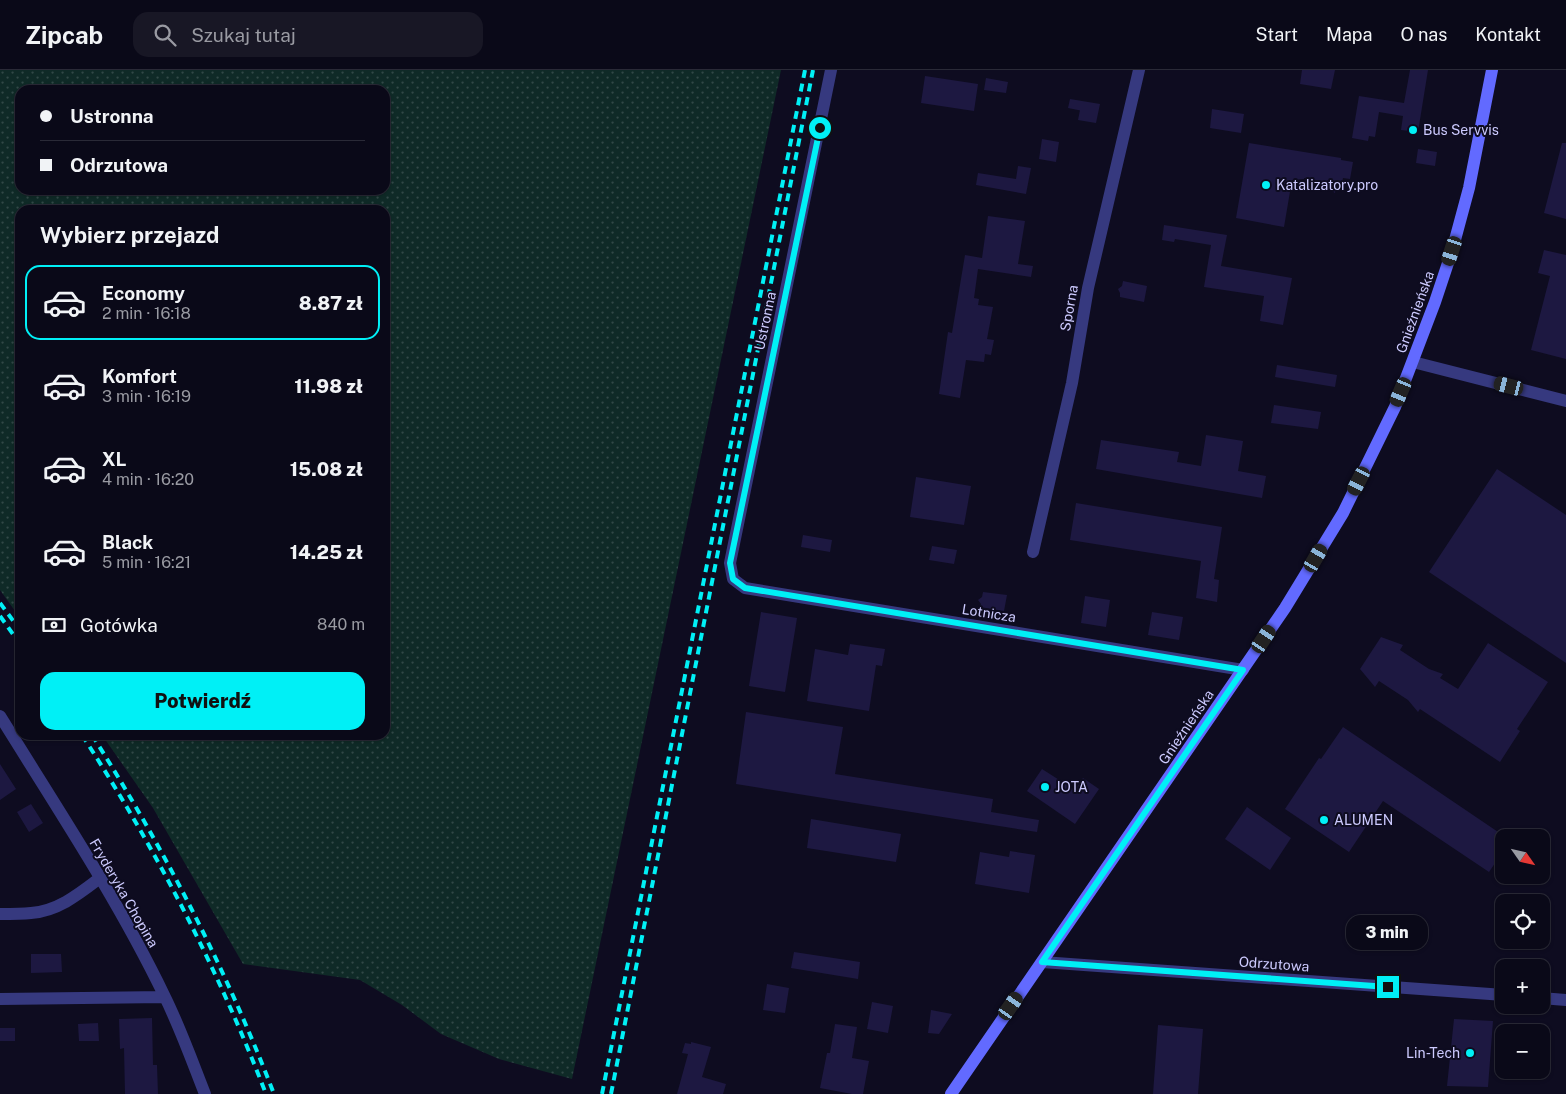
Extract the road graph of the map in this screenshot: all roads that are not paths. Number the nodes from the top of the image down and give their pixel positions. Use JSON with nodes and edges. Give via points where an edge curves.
{"nodes":[{"id":1,"x":832,"y":70,"type":"edge"},
{"id":2,"x":1138,"y":70,"type":"edge"},
{"id":3,"x":1492,"y":70,"type":"edge"},
{"id":4,"x":1413,"y":362,"type":"junction"},
{"id":5,"x":1566,"y":401,"type":"edge"},
{"id":6,"x":1033,"y":552,"type":"dead end"},
{"id":7,"x":733,"y":579,"type":"joint"},
{"id":8,"x":1243,"y":670,"type":"junction"},
{"id":9,"x":0,"y":716,"type":"edge"},
{"id":10,"x":100,"y":878,"type":"junction"},
{"id":11,"x":0,"y":914,"type":"edge"},
{"id":12,"x":1042,"y":962,"type":"junction"},
{"id":13,"x":1495,"y":994,"type":"edge"},
{"id":14,"x":165,"y":997,"type":"junction"},
{"id":15,"x":0,"y":999,"type":"edge"},
{"id":16,"x":1550,"y":999,"type":"edge"},
{"id":17,"x":1566,"y":1000,"type":"edge"},
{"id":18,"x":204,"y":1094,"type":"edge"},
{"id":19,"x":950,"y":1094,"type":"edge"}],
"edges":[{"from":1,"to":7,"type":"street","name":"Ustronna","via":[[730,563]]},
{"from":2,"to":6,"type":"street","name":"Sporna"},
{"from":3,"to":4,"type":"main road","name":"Gnieźnieńska","via":[[1469,188],[1452,251]]},
{"from":4,"to":5,"type":"street"},
{"from":4,"to":8,"type":"main road","name":"Gnieźnieńska","via":[[1395,407],[1343,513]]},
{"from":7,"to":8,"type":"street","name":"Lotnicza","via":[[745,588]]},
{"from":8,"to":12,"type":"main road","name":"Gnieźnieńska"},
{"from":9,"to":10,"type":"street","name":"Fryderyka Chopina"},
{"from":10,"to":11,"type":"street","via":[[73,898],[52,908],[32,913]]},
{"from":10,"to":14,"type":"street","name":"Fryderyka Chopina"},
{"from":12,"to":13,"type":"street","name":"Odrzutowa"},
{"from":12,"to":19,"type":"main road","name":"Gnieźnieńska"},
{"from":14,"to":15,"type":"street"},
{"from":14,"to":18,"type":"street","name":"Fryderyka Chopina"},
{"from":16,"to":17,"type":"street"}]}
